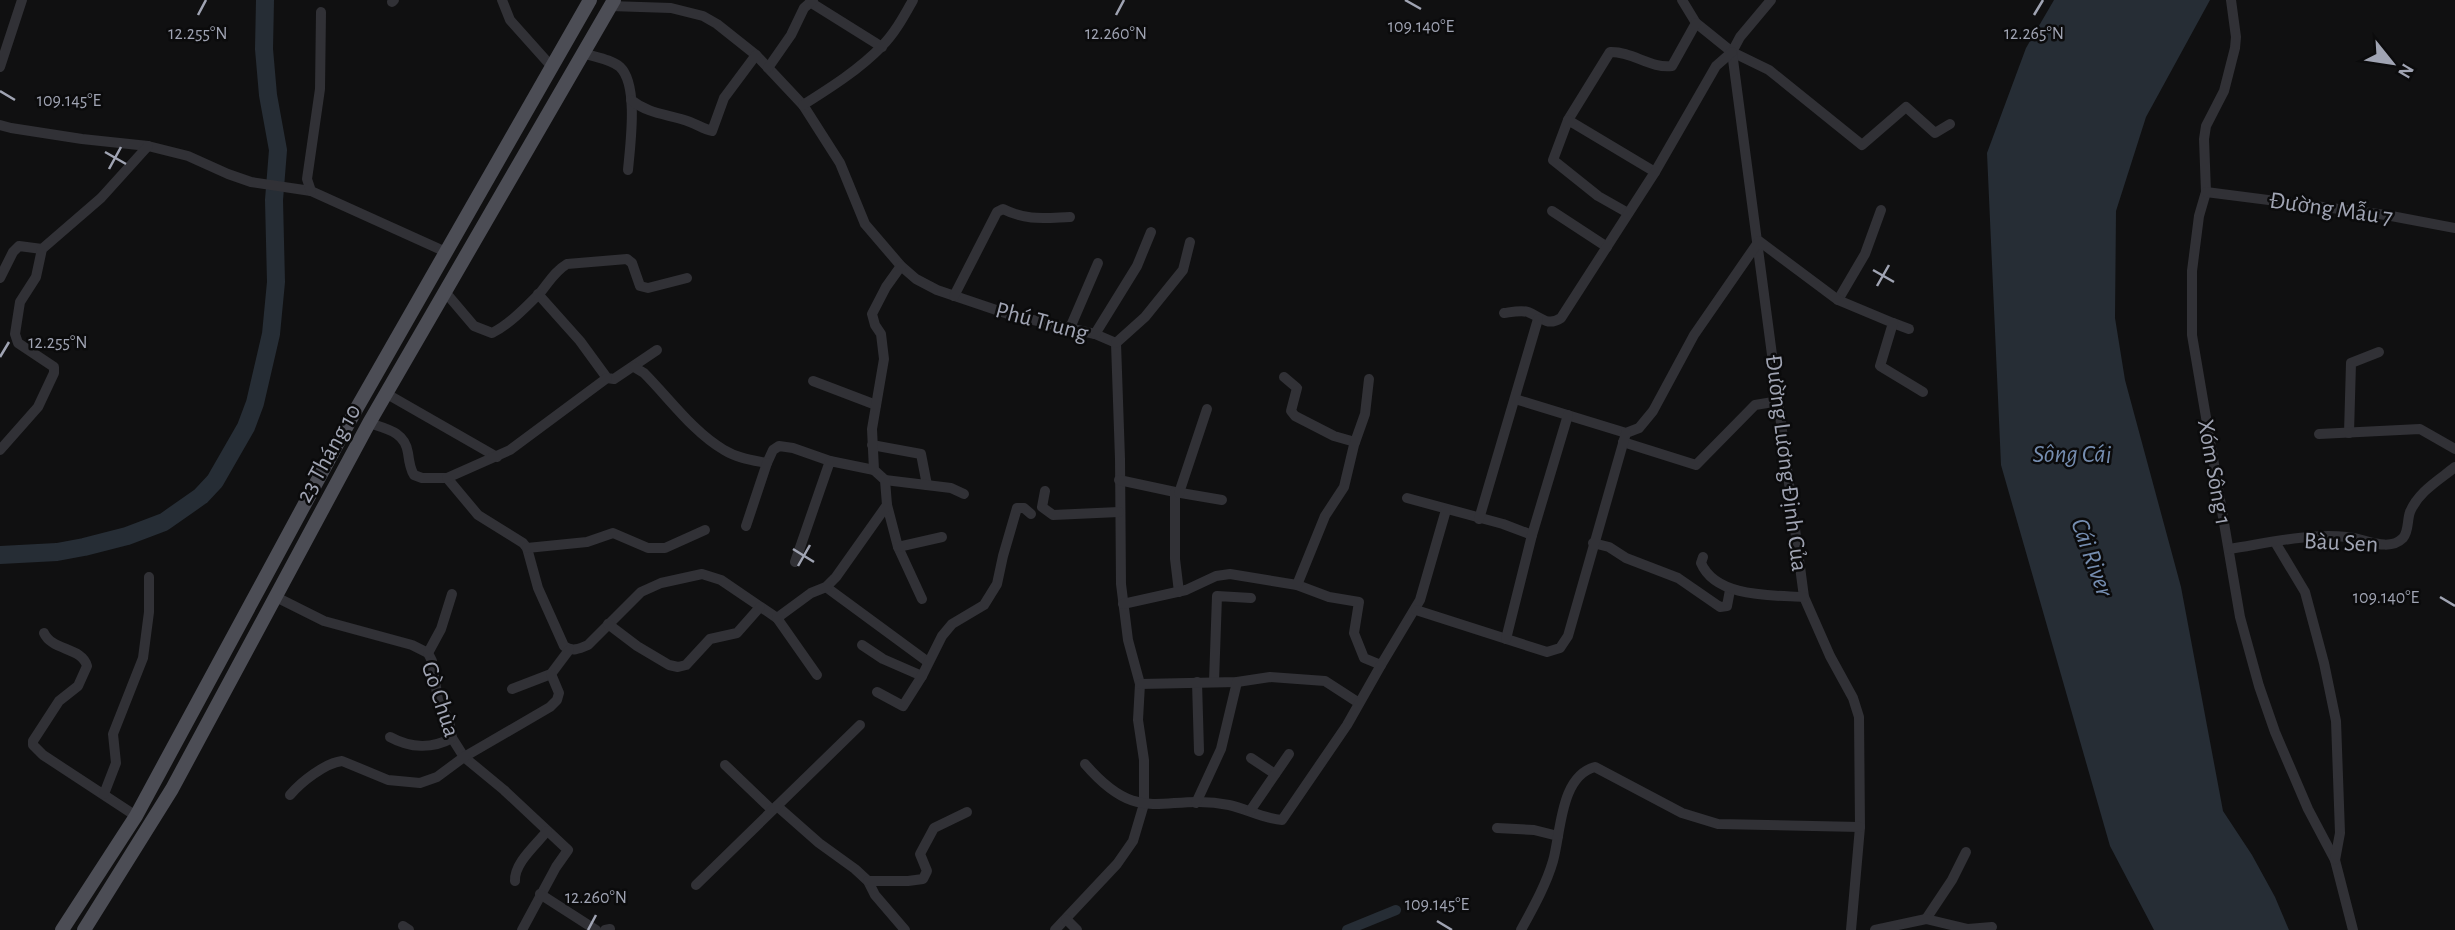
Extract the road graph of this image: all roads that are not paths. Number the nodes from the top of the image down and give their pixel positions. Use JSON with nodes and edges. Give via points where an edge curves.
{"nodes":[{"id":1,"x":22,"y":0,"type":"edge"},
{"id":2,"x":590,"y":0,"type":"edge"},
{"id":3,"x":913,"y":0,"type":"edge"},
{"id":4,"x":1682,"y":0,"type":"edge"},
{"id":5,"x":1771,"y":0,"type":"edge"},
{"id":6,"x":2231,"y":0,"type":"edge"},
{"id":7,"x":499,"y":1,"type":"edge"},
{"id":8,"x":811,"y":1,"type":"edge"},
{"id":9,"x":612,"y":3,"type":"edge"},
{"id":10,"x":321,"y":12,"type":"dead end"},
{"id":11,"x":1696,"y":23,"type":"junction"},
{"id":12,"x":5,"y":39,"type":"edge"},
{"id":13,"x":882,"y":47,"type":"junction"},
{"id":14,"x":1732,"y":52,"type":"junction"},
{"id":15,"x":583,"y":53,"type":"junction"},
{"id":16,"x":756,"y":55,"type":"junction"},
{"id":17,"x":0,"y":67,"type":"edge"},
{"id":18,"x":552,"y":67,"type":"junction"},
{"id":19,"x":768,"y":68,"type":"junction"},
{"id":20,"x":631,"y":100,"type":"junction"},
{"id":21,"x":803,"y":105,"type":"junction"},
{"id":22,"x":1569,"y":120,"type":"junction"},
{"id":23,"x":1950,"y":124,"type":"dead end"},
{"id":24,"x":0,"y":125,"type":"edge"},
{"id":25,"x":148,"y":146,"type":"junction"},
{"id":26,"x":628,"y":170,"type":"dead end"},
{"id":27,"x":1655,"y":172,"type":"junction"},
{"id":28,"x":311,"y":191,"type":"junction"},
{"id":29,"x":2206,"y":191,"type":"junction"},
{"id":30,"x":1881,"y":210,"type":"dead end"},
{"id":31,"x":1552,"y":211,"type":"dead end"},
{"id":32,"x":1628,"y":213,"type":"junction"},
{"id":33,"x":1070,"y":217,"type":"dead end"},
{"id":34,"x":2455,"y":228,"type":"edge"},
{"id":35,"x":1152,"y":232,"type":"dead end"},
{"id":36,"x":1759,"y":241,"type":"junction"},
{"id":37,"x":1190,"y":242,"type":"dead end"},
{"id":38,"x":1607,"y":247,"type":"junction"},
{"id":39,"x":43,"y":249,"type":"junction"},
{"id":40,"x":446,"y":252,"type":"junction"},
{"id":41,"x":464,"y":262,"type":"junction"},
{"id":42,"x":1098,"y":263,"type":"dead end"},
{"id":43,"x":901,"y":266,"type":"junction"},
{"id":44,"x":0,"y":278,"type":"edge"},
{"id":45,"x":687,"y":278,"type":"dead end"},
{"id":46,"x":446,"y":293,"type":"junction"},
{"id":47,"x":538,"y":294,"type":"junction"},
{"id":48,"x":954,"y":296,"type":"junction"},
{"id":49,"x":1838,"y":300,"type":"junction"},
{"id":50,"x":1504,"y":313,"type":"dead end"},
{"id":51,"x":1538,"y":319,"type":"junction"},
{"id":52,"x":1894,"y":323,"type":"junction"},
{"id":53,"x":1070,"y":328,"type":"junction"},
{"id":54,"x":1909,"y":329,"type":"dead end"},
{"id":55,"x":1095,"y":334,"type":"junction"},
{"id":56,"x":1116,"y":343,"type":"junction"},
{"id":57,"x":657,"y":350,"type":"dead end"},
{"id":58,"x":2379,"y":352,"type":"dead end"},
{"id":59,"x":634,"y":367,"type":"junction"},
{"id":60,"x":1284,"y":377,"type":"dead end"},
{"id":61,"x":607,"y":378,"type":"junction"},
{"id":62,"x":1369,"y":379,"type":"dead end"},
{"id":63,"x":813,"y":381,"type":"dead end"},
{"id":64,"x":1923,"y":392,"type":"dead end"},
{"id":65,"x":387,"y":394,"type":"junction"},
{"id":66,"x":1515,"y":399,"type":"junction"},
{"id":67,"x":1779,"y":401,"type":"junction"},
{"id":68,"x":876,"y":405,"type":"junction"},
{"id":69,"x":1207,"y":409,"type":"dead end"},
{"id":70,"x":1568,"y":415,"type":"junction"},
{"id":71,"x":369,"y":423,"type":"junction"},
{"id":72,"x":2349,"y":433,"type":"junction"},
{"id":73,"x":2319,"y":434,"type":"dead end"},
{"id":74,"x":1625,"y":437,"type":"junction"},
{"id":75,"x":1355,"y":442,"type":"junction"},
{"id":76,"x":872,"y":445,"type":"junction"},
{"id":77,"x":2455,"y":449,"type":"edge"},
{"id":78,"x":0,"y":450,"type":"edge"},
{"id":79,"x":497,"y":457,"type":"junction"},
{"id":80,"x":830,"y":461,"type":"junction"},
{"id":81,"x":767,"y":463,"type":"junction"},
{"id":82,"x":2455,"y":467,"type":"edge"},
{"id":83,"x":874,"y":470,"type":"junction"},
{"id":84,"x":447,"y":478,"type":"junction"},
{"id":85,"x":885,"y":480,"type":"junction"},
{"id":86,"x":1119,"y":480,"type":"junction"},
{"id":87,"x":927,"y":485,"type":"junction"},
{"id":88,"x":1045,"y":491,"type":"dead end"},
{"id":89,"x":1177,"y":493,"type":"junction"},
{"id":90,"x":964,"y":494,"type":"dead end"},
{"id":91,"x":1408,"y":498,"type":"dead end"},
{"id":92,"x":1222,"y":500,"type":"dead end"},
{"id":93,"x":887,"y":505,"type":"junction"},
{"id":94,"x":1446,"y":510,"type":"junction"},
{"id":95,"x":1119,"y":512,"type":"junction"},
{"id":96,"x":1031,"y":514,"type":"dead end"},
{"id":97,"x":1479,"y":519,"type":"junction"},
{"id":98,"x":746,"y":526,"type":"dead end"},
{"id":99,"x":705,"y":530,"type":"dead end"},
{"id":100,"x":1532,"y":535,"type":"junction"},
{"id":101,"x":942,"y":537,"type":"dead end"},
{"id":102,"x":2275,"y":542,"type":"junction"},
{"id":103,"x":1594,"y":543,"type":"junction"},
{"id":104,"x":898,"y":547,"type":"junction"},
{"id":105,"x":527,"y":548,"type":"junction"},
{"id":106,"x":2229,"y":549,"type":"junction"},
{"id":107,"x":1703,"y":556,"type":"dead end"},
{"id":108,"x":795,"y":562,"type":"dead end"},
{"id":109,"x":149,"y":577,"type":"dead end"},
{"id":110,"x":1297,"y":585,"type":"junction"},
{"id":111,"x":826,"y":587,"type":"junction"},
{"id":112,"x":1730,"y":590,"type":"junction"},
{"id":113,"x":1179,"y":592,"type":"junction"},
{"id":114,"x":452,"y":594,"type":"dead end"},
{"id":115,"x":276,"y":597,"type":"junction"},
{"id":116,"x":1804,"y":597,"type":"junction"},
{"id":117,"x":1251,"y":598,"type":"dead end"},
{"id":118,"x":922,"y":599,"type":"dead end"},
{"id":119,"x":1123,"y":604,"type":"junction"},
{"id":120,"x":760,"y":607,"type":"junction"},
{"id":121,"x":1416,"y":610,"type":"junction"},
{"id":122,"x":777,"y":618,"type":"junction"},
{"id":123,"x":608,"y":624,"type":"junction"},
{"id":124,"x":44,"y":633,"type":"dead end"},
{"id":125,"x":1506,"y":639,"type":"junction"},
{"id":126,"x":862,"y":645,"type":"dead end"},
{"id":127,"x":569,"y":650,"type":"junction"},
{"id":128,"x":428,"y":653,"type":"junction"},
{"id":129,"x":928,"y":662,"type":"junction"},
{"id":130,"x":1381,"y":665,"type":"junction"},
{"id":131,"x":551,"y":674,"type":"junction"},
{"id":132,"x":817,"y":675,"type":"dead end"},
{"id":133,"x":922,"y":677,"type":"junction"},
{"id":134,"x":1197,"y":682,"type":"junction"},
{"id":135,"x":1214,"y":682,"type":"junction"},
{"id":136,"x":1237,"y":682,"type":"junction"},
{"id":137,"x":1140,"y":684,"type":"junction"},
{"id":138,"x":512,"y":689,"type":"dead end"},
{"id":139,"x":877,"y":692,"type":"dead end"},
{"id":140,"x":1359,"y":703,"type":"junction"},
{"id":141,"x":860,"y":725,"type":"dead end"},
{"id":142,"x":390,"y":737,"type":"dead end"},
{"id":143,"x":452,"y":738,"type":"junction"},
{"id":144,"x":1199,"y":751,"type":"dead end"},
{"id":145,"x":1289,"y":754,"type":"dead end"},
{"id":146,"x":464,"y":757,"type":"junction"},
{"id":147,"x":1251,"y":758,"type":"dead end"},
{"id":148,"x":1085,"y":764,"type":"dead end"},
{"id":149,"x":725,"y":765,"type":"dead end"},
{"id":150,"x":1275,"y":774,"type":"junction"},
{"id":151,"x":104,"y":794,"type":"junction"},
{"id":152,"x":290,"y":795,"type":"dead end"},
{"id":153,"x":1196,"y":803,"type":"junction"},
{"id":154,"x":1144,"y":804,"type":"junction"},
{"id":155,"x":775,"y":808,"type":"junction"},
{"id":156,"x":1250,"y":811,"type":"junction"},
{"id":157,"x":967,"y":812,"type":"dead end"},
{"id":158,"x":136,"y":816,"type":"junction"},
{"id":159,"x":1860,"y":827,"type":"junction"},
{"id":160,"x":1497,"y":828,"type":"dead end"},
{"id":161,"x":547,"y":831,"type":"junction"},
{"id":162,"x":1558,"y":836,"type":"junction"},
{"id":163,"x":1966,"y":852,"type":"dead end"},
{"id":164,"x":2335,"y":860,"type":"junction"},
{"id":165,"x":515,"y":881,"type":"dead end"},
{"id":166,"x":868,"y":881,"type":"junction"},
{"id":167,"x":696,"y":885,"type":"dead end"},
{"id":168,"x":540,"y":894,"type":"junction"},
{"id":169,"x":1066,"y":919,"type":"junction"},
{"id":170,"x":1926,"y":919,"type":"junction"},
{"id":171,"x":1992,"y":927,"type":"dead end"},
{"id":172,"x":63,"y":930,"type":"edge"},
{"id":173,"x":85,"y":930,"type":"edge"},
{"id":174,"x":522,"y":930,"type":"edge"},
{"id":175,"x":596,"y":930,"type":"edge"},
{"id":176,"x":905,"y":930,"type":"edge"},
{"id":177,"x":1055,"y":930,"type":"edge"},
{"id":178,"x":1077,"y":930,"type":"edge"},
{"id":179,"x":1521,"y":930,"type":"edge"},
{"id":180,"x":1851,"y":930,"type":"edge"},
{"id":181,"x":1875,"y":930,"type":"edge"},
{"id":182,"x":2353,"y":930,"type":"edge"}],
"edges":[{"from":1,"to":12,"type":"street"},
{"from":2,"to":18,"type":"main road","name":"23 Tháng 10"},
{"from":3,"to":13,"type":"street"},
{"from":4,"to":11,"type":"street"},
{"from":5,"to":14,"type":"street"},
{"from":6,"to":29,"type":"street","name":"Xóm Sông 1","via":[[2235,48],[2224,91],[2206,126]]},
{"from":7,"to":18,"type":"street"},
{"from":8,"to":13,"type":"street"},
{"from":8,"to":19,"type":"street"},
{"from":9,"to":15,"type":"main road","name":"23 Tháng 10"},
{"from":9,"to":16,"type":"street","name":"Phú Trung","via":[[703,16]]},
{"from":10,"to":28,"type":"street","via":[[320,89],[307,178]]},
{"from":11,"to":14,"type":"street"},
{"from":11,"to":22,"type":"street","via":[[1672,66],[1610,52]]},
{"from":12,"to":17,"type":"street"},
{"from":13,"to":21,"type":"street"},
{"from":14,"to":23,"type":"street","via":[[1769,69],[1862,145],[1906,107],[1935,133]]},
{"from":14,"to":27,"type":"street","via":[[1716,66]]},
{"from":14,"to":36,"type":"street","name":"Đường Lương Định Của"},
{"from":15,"to":20,"type":"street","via":[[622,69]]},
{"from":15,"to":41,"type":"main road","name":"23 Tháng 10"},
{"from":16,"to":19,"type":"street","name":"Phú Trung"},
{"from":16,"to":20,"type":"street","via":[[724,98],[712,131],[665,117]]},
{"from":18,"to":40,"type":"main road","name":"23 Tháng 10"},
{"from":19,"to":21,"type":"street","name":"Phú Trung"},
{"from":20,"to":26,"type":"street"},
{"from":21,"to":43,"type":"street","name":"Phú Trung","via":[[840,163],[865,224]]},
{"from":22,"to":27,"type":"street"},
{"from":22,"to":32,"type":"street","via":[[1553,160]]},
{"from":24,"to":25,"type":"street"},
{"from":25,"to":28,"type":"street","via":[[251,181]]},
{"from":25,"to":39,"type":"street","via":[[101,198]]},
{"from":27,"to":32,"type":"street"},
{"from":28,"to":40,"type":"street"},
{"from":29,"to":34,"type":"street","name":"Đường Mẫu 7"},
{"from":29,"to":106,"type":"street","name":"Xóm Sông 1","via":[[2192,271],[2192,335]]},
{"from":30,"to":49,"type":"street","via":[[1865,254]]},
{"from":31,"to":38,"type":"street"},
{"from":32,"to":38,"type":"street"},
{"from":33,"to":48,"type":"street","via":[[1029,219],[1003,209],[997,212]]},
{"from":35,"to":55,"type":"street"},
{"from":36,"to":49,"type":"street"},
{"from":36,"to":67,"type":"street","name":"Đường Lương Định Của"},
{"from":36,"to":74,"type":"street","via":[[1694,335],[1653,411]]},
{"from":37,"to":56,"type":"street","via":[[1183,270],[1145,317]]},
{"from":38,"to":51,"type":"street","via":[[1561,318]]},
{"from":39,"to":44,"type":"street","via":[[19,246]]},
{"from":39,"to":78,"type":"street","via":[[36,276],[20,302],[15,334],[18,343],[54,367],[54,373],[38,407]]},
{"from":40,"to":41,"type":"main road"},
{"from":40,"to":158,"type":"main road","name":"23 Tháng 10"},
{"from":41,"to":46,"type":"main road","name":"23 Tháng 10"},
{"from":42,"to":53,"type":"street"},
{"from":43,"to":48,"type":"street","name":"Phú Trung","via":[[928,286]]},
{"from":43,"to":68,"type":"street","via":[[872,314],[881,334],[884,359]]},
{"from":45,"to":47,"type":"street","via":[[648,288],[640,286],[628,259],[585,261],[560,268]]},
{"from":46,"to":47,"type":"street","via":[[474,326],[492,333]]},
{"from":46,"to":65,"type":"main road","name":"23 Tháng 10"},
{"from":47,"to":61,"type":"street"},
{"from":48,"to":53,"type":"street","name":"Phú Trung"},
{"from":49,"to":52,"type":"street"},
{"from":50,"to":51,"type":"street","via":[[1521,311]]},
{"from":51,"to":66,"type":"street"},
{"from":52,"to":54,"type":"street"},
{"from":52,"to":64,"type":"street","via":[[1880,366]]},
{"from":53,"to":55,"type":"street","name":"Phú Trung"},
{"from":55,"to":56,"type":"street","name":"Phú Trung"},
{"from":56,"to":86,"type":"street","name":"Phú Trung"},
{"from":57,"to":59,"type":"street"},
{"from":58,"to":72,"type":"street","via":[[2351,362]]},
{"from":59,"to":61,"type":"street","via":[[614,379]]},
{"from":59,"to":81,"type":"street","via":[[713,443],[738,457]]},
{"from":60,"to":75,"type":"street","via":[[1297,388],[1291,411],[1295,416]]},
{"from":61,"to":79,"type":"street"},
{"from":62,"to":75,"type":"street","via":[[1365,414]]},
{"from":63,"to":68,"type":"street"},
{"from":65,"to":71,"type":"main road","name":"23 Tháng 10"},
{"from":65,"to":79,"type":"street"},
{"from":66,"to":70,"type":"street"},
{"from":66,"to":97,"type":"street"},
{"from":67,"to":74,"type":"street","via":[[1755,405],[1696,465]]},
{"from":67,"to":116,"type":"street","name":"Đường Lương Định Của"},
{"from":68,"to":76,"type":"street"},
{"from":69,"to":89,"type":"street"},
{"from":70,"to":74,"type":"street"},
{"from":70,"to":100,"type":"street"},
{"from":71,"to":84,"type":"street","via":[[405,440],[414,475]]},
{"from":71,"to":115,"type":"main road","name":"23 Tháng 10"},
{"from":72,"to":73,"type":"street"},
{"from":72,"to":77,"type":"street","via":[[2420,429]]},
{"from":74,"to":103,"type":"street"},
{"from":75,"to":110,"type":"street","via":[[1344,487],[1325,516]]},
{"from":76,"to":83,"type":"street"},
{"from":76,"to":87,"type":"street","via":[[921,453]]},
{"from":79,"to":84,"type":"street"},
{"from":80,"to":81,"type":"street","via":[[779,446]]},
{"from":80,"to":83,"type":"street"},
{"from":80,"to":108,"type":"street"},
{"from":81,"to":98,"type":"street"},
{"from":82,"to":102,"type":"street","name":"Bàu Sen","via":[[2420,496],[2402,540],[2385,545],[2317,535]]},
{"from":83,"to":85,"type":"street"},
{"from":84,"to":105,"type":"street","via":[[478,515]]},
{"from":85,"to":87,"type":"street"},
{"from":85,"to":93,"type":"street"},
{"from":86,"to":89,"type":"street"},
{"from":86,"to":95,"type":"street","name":"Phú Trung"},
{"from":87,"to":90,"type":"street"},
{"from":88,"to":95,"type":"street","via":[[1042,507],[1053,515]]},
{"from":89,"to":92,"type":"street"},
{"from":89,"to":113,"type":"street"},
{"from":91,"to":94,"type":"street"},
{"from":93,"to":104,"type":"street"},
{"from":93,"to":111,"type":"street","via":[[845,568]]},
{"from":94,"to":97,"type":"street"},
{"from":94,"to":121,"type":"street"},
{"from":95,"to":119,"type":"street","name":"Phú Trung"},
{"from":96,"to":129,"type":"street","via":[[1017,508],[997,584],[984,605],[952,624]]},
{"from":97,"to":100,"type":"street"},
{"from":99,"to":105,"type":"street","via":[[665,548],[648,548],[613,533],[587,542]]},
{"from":100,"to":125,"type":"street"},
{"from":101,"to":104,"type":"street"},
{"from":102,"to":106,"type":"street","name":"Bàu Sen"},
{"from":102,"to":164,"type":"street","via":[[2305,592],[2336,720],[2340,833]]},
{"from":103,"to":112,"type":"street","via":[[1678,578],[1720,607],[1727,606]]},
{"from":103,"to":125,"type":"street","via":[[1568,636],[1560,648],[1547,652]]},
{"from":104,"to":118,"type":"street"},
{"from":105,"to":127,"type":"street","via":[[538,588]]},
{"from":106,"to":164,"type":"street","name":"Xóm Sông 1","via":[[2240,617],[2259,687],[2308,809]]},
{"from":107,"to":112,"type":"street","via":[[1705,571]]},
{"from":109,"to":151,"type":"street","via":[[143,658],[113,734],[116,763]]},
{"from":110,"to":113,"type":"street","via":[[1230,574]]},
{"from":110,"to":130,"type":"street","via":[[1359,602],[1354,633],[1364,658]]},
{"from":111,"to":122,"type":"street"},
{"from":111,"to":129,"type":"street"},
{"from":112,"to":116,"type":"street"},
{"from":113,"to":119,"type":"street"},
{"from":114,"to":128,"type":"street"},
{"from":115,"to":128,"type":"street","name":"Gò Chùa","via":[[324,621]]},
{"from":115,"to":173,"type":"main road","name":"23 Tháng 10","via":[[172,789]]},
{"from":116,"to":159,"type":"street","name":"Đường Lương Định Của","via":[[1859,717]]},
{"from":117,"to":135,"type":"street","via":[[1217,596]]},
{"from":119,"to":137,"type":"street","name":"Phú Trung"},
{"from":120,"to":122,"type":"street"},
{"from":120,"to":123,"type":"street","via":[[721,580],[702,574],[646,589]]},
{"from":120,"to":123,"type":"street","via":[[737,633],[710,639],[678,667],[669,666]]},
{"from":121,"to":125,"type":"street"},
{"from":121,"to":130,"type":"street"},
{"from":122,"to":132,"type":"street"},
{"from":123,"to":127,"type":"street","via":[[588,645]]},
{"from":124,"to":151,"type":"street","via":[[53,644],[83,658],[87,666],[78,686],[59,701],[33,746]]},
{"from":126,"to":133,"type":"street"},
{"from":127,"to":131,"type":"street"},
{"from":128,"to":143,"type":"street","name":"Gò Chùa"},
{"from":129,"to":133,"type":"street"},
{"from":130,"to":140,"type":"street"},
{"from":131,"to":138,"type":"street"},
{"from":131,"to":146,"type":"street","via":[[559,693],[550,707]]},
{"from":133,"to":139,"type":"street","via":[[903,706]]},
{"from":134,"to":135,"type":"street"},
{"from":134,"to":137,"type":"street"},
{"from":134,"to":144,"type":"street"},
{"from":135,"to":136,"type":"street"},
{"from":136,"to":140,"type":"street","via":[[1269,677],[1325,681]]},
{"from":136,"to":153,"type":"street","via":[[1221,749]]},
{"from":137,"to":154,"type":"street","name":"Phú Trung"},
{"from":140,"to":156,"type":"street","via":[[1282,820]]},
{"from":141,"to":155,"type":"street"},
{"from":142,"to":143,"type":"street","via":[[422,746]]},
{"from":143,"to":146,"type":"street","name":"Gò Chùa"},
{"from":145,"to":150,"type":"street"},
{"from":146,"to":152,"type":"street","via":[[437,778],[420,783],[397,782],[352,764],[334,762]]},
{"from":146,"to":161,"type":"street","name":"Gò Chùa"},
{"from":147,"to":150,"type":"street"},
{"from":148,"to":154,"type":"street","via":[[1116,795]]},
{"from":149,"to":155,"type":"street"},
{"from":150,"to":156,"type":"street"},
{"from":151,"to":158,"type":"street"},
{"from":153,"to":154,"type":"street"},
{"from":153,"to":156,"type":"street"},
{"from":154,"to":169,"type":"street","name":"Phú Trung","via":[[1126,851]]},
{"from":155,"to":166,"type":"street"},
{"from":155,"to":167,"type":"street"},
{"from":157,"to":166,"type":"street","via":[[933,831],[920,855],[927,871],[923,879]]},
{"from":158,"to":172,"type":"main road","name":"23 Tháng 10"},
{"from":159,"to":162,"type":"street","via":[[1718,824],[1682,813],[1595,766],[1579,775],[1571,788]]},
{"from":159,"to":180,"type":"street","name":"Đường Lương Định Của"},
{"from":160,"to":162,"type":"street"},
{"from":161,"to":165,"type":"street","via":[[519,866]]},
{"from":161,"to":168,"type":"street","name":"Gò Chùa","via":[[568,850]]},
{"from":162,"to":179,"type":"street","via":[[1553,861]]},
{"from":163,"to":170,"type":"street"},
{"from":164,"to":182,"type":"street","name":"Xóm Sông 1"},
{"from":166,"to":176,"type":"street"},
{"from":168,"to":174,"type":"street","name":"Gò Chùa"},
{"from":168,"to":175,"type":"street"},
{"from":169,"to":177,"type":"street","name":"Phú Trung"},
{"from":169,"to":178,"type":"street"},
{"from":170,"to":171,"type":"street","via":[[1968,929]]},
{"from":170,"to":181,"type":"street"}]}
